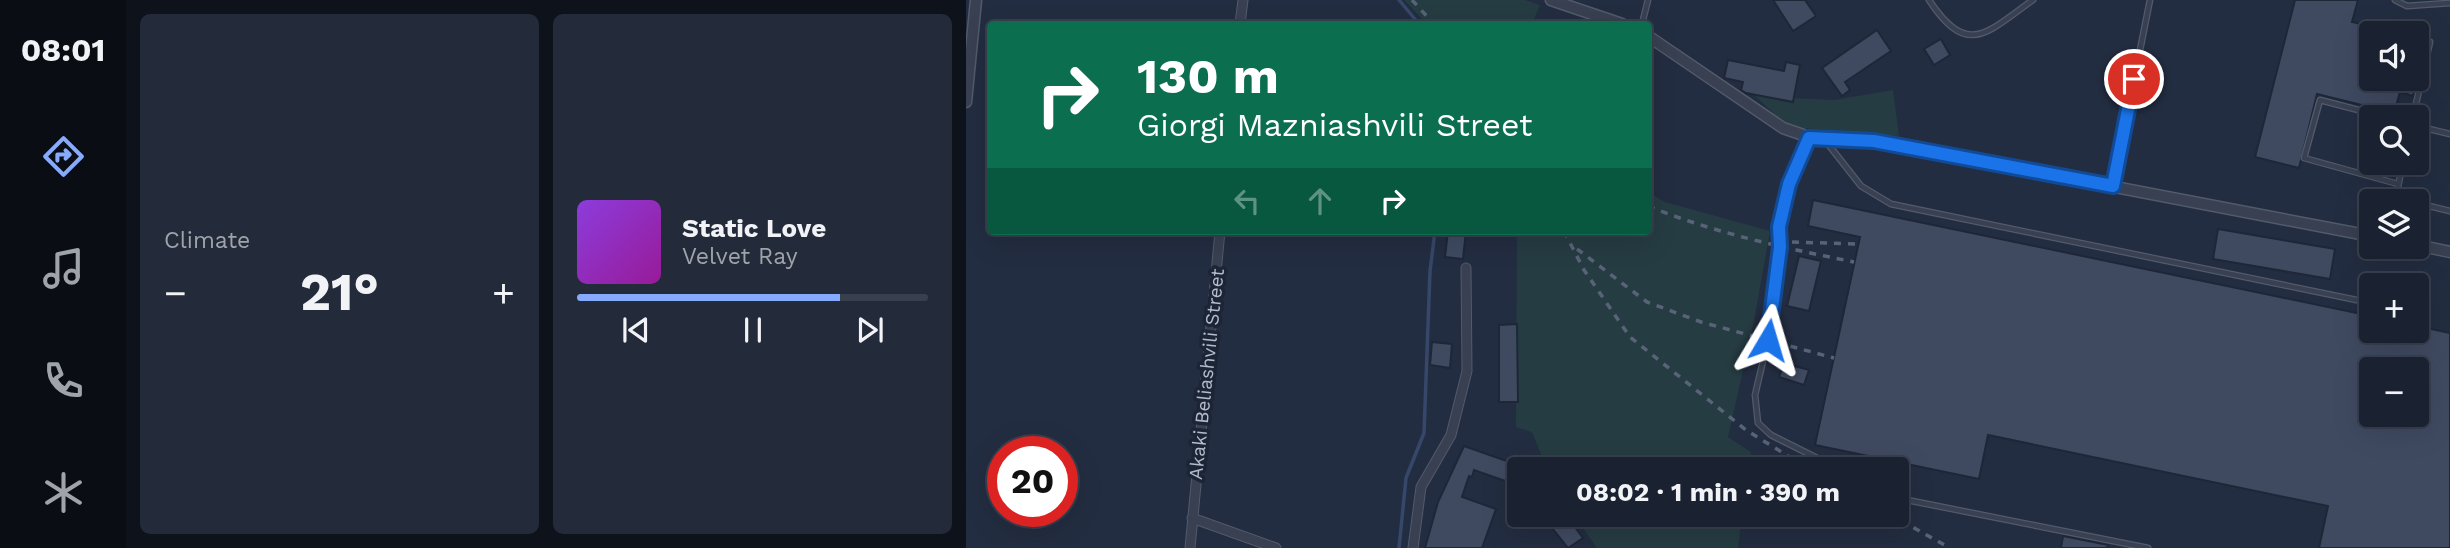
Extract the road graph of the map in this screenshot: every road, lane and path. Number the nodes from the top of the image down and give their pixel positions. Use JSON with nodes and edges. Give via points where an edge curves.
{"nodes":[{"id":1,"x":975,"y":0,"type":"edge"},
{"id":2,"x":1243,"y":0,"type":"edge"},
{"id":3,"x":1554,"y":0,"type":"edge"},
{"id":4,"x":1648,"y":0,"type":"edge"},
{"id":5,"x":1928,"y":0,"type":"edge"},
{"id":6,"x":2033,"y":0,"type":"edge"},
{"id":7,"x":2150,"y":0,"type":"edge"},
{"id":8,"x":2395,"y":0,"type":"edge"},
{"id":9,"x":2450,"y":3,"type":"edge"},
{"id":10,"x":1240,"y":21,"type":"edge"},
{"id":11,"x":1614,"y":21,"type":"edge"},
{"id":12,"x":1643,"y":21,"type":"edge"},
{"id":13,"x":1652,"y":39,"type":"edge"},
{"id":14,"x":2430,"y":42,"type":"dead end"},
{"id":15,"x":966,"y":102,"type":"edge"},
{"id":16,"x":2416,"y":105,"type":"edge"},
{"id":17,"x":2359,"y":110,"type":"edge"},
{"id":18,"x":2429,"y":129,"type":"edge"},
{"id":19,"x":2450,"y":134,"type":"edge"},
{"id":20,"x":1809,"y":138,"type":"junction"},
{"id":21,"x":1823,"y":138,"type":"junction"},
{"id":22,"x":2359,"y":173,"type":"edge"},
{"id":23,"x":2365,"y":175,"type":"edge"},
{"id":24,"x":2401,"y":175,"type":"edge"},
{"id":25,"x":2399,"y":184,"type":"junction"},
{"id":26,"x":2113,"y":186,"type":"junction"},
{"id":27,"x":2398,"y":189,"type":"edge"},
{"id":28,"x":2429,"y":206,"type":"edge"},
{"id":29,"x":2450,"y":211,"type":"edge"},
{"id":30,"x":2359,"y":234,"type":"edge"},
{"id":31,"x":1220,"y":235,"type":"edge"},
{"id":32,"x":2429,"y":248,"type":"edge"},
{"id":33,"x":2450,"y":252,"type":"edge"},
{"id":34,"x":1466,"y":268,"type":"dead end"},
{"id":35,"x":2359,"y":301,"type":"edge"},
{"id":36,"x":1815,"y":457,"type":"edge"},
{"id":37,"x":1909,"y":500,"type":"edge"},
{"id":38,"x":1192,"y":518,"type":"junction"},
{"id":39,"x":1190,"y":548,"type":"edge"},
{"id":40,"x":1276,"y":548,"type":"edge"},
{"id":41,"x":1413,"y":548,"type":"edge"},
{"id":42,"x":2148,"y":548,"type":"edge"}],
"edges":[{"from":1,"to":15,"type":"street"},
{"from":2,"to":10,"type":"street"},
{"from":3,"to":11,"type":"street"},
{"from":4,"to":12,"type":"lane"},
{"from":5,"to":6,"type":"lane","via":[[1953,30],[1971,36],[1985,34]]},
{"from":7,"to":26,"type":"lane"},
{"from":8,"to":9,"type":"lane","via":[[2407,6]]},
{"from":13,"to":20,"type":"street","via":[[1783,128]]},
{"from":14,"to":16,"type":"lane"},
{"from":17,"to":22,"type":"lane","via":[[2320,100],[2304,159]]},
{"from":18,"to":19,"type":"lane"},
{"from":20,"to":21,"type":"street"},
{"from":20,"to":36,"type":"lane","via":[[1789,184],[1779,227],[1770,327],[1755,408],[1758,423],[1771,435]]},
{"from":21,"to":26,"type":"street","via":[[1874,141]]},
{"from":21,"to":35,"type":"lane","via":[[1861,186],[1891,204]]},
{"from":23,"to":25,"type":"lane"},
{"from":24,"to":25,"type":"lane"},
{"from":25,"to":27,"type":"lane"},
{"from":26,"to":30,"type":"street"},
{"from":28,"to":29,"type":"lane"},
{"from":31,"to":38,"type":"street","name":"Akaki Beliashvili Street"},
{"from":32,"to":33,"type":"street"},
{"from":34,"to":41,"type":"street","via":[[1465,380],[1451,435],[1421,487]]},
{"from":37,"to":42,"type":"lane"},
{"from":38,"to":39,"type":"street","name":"Akaki Beliashvili Street"},
{"from":38,"to":40,"type":"street"}]}
